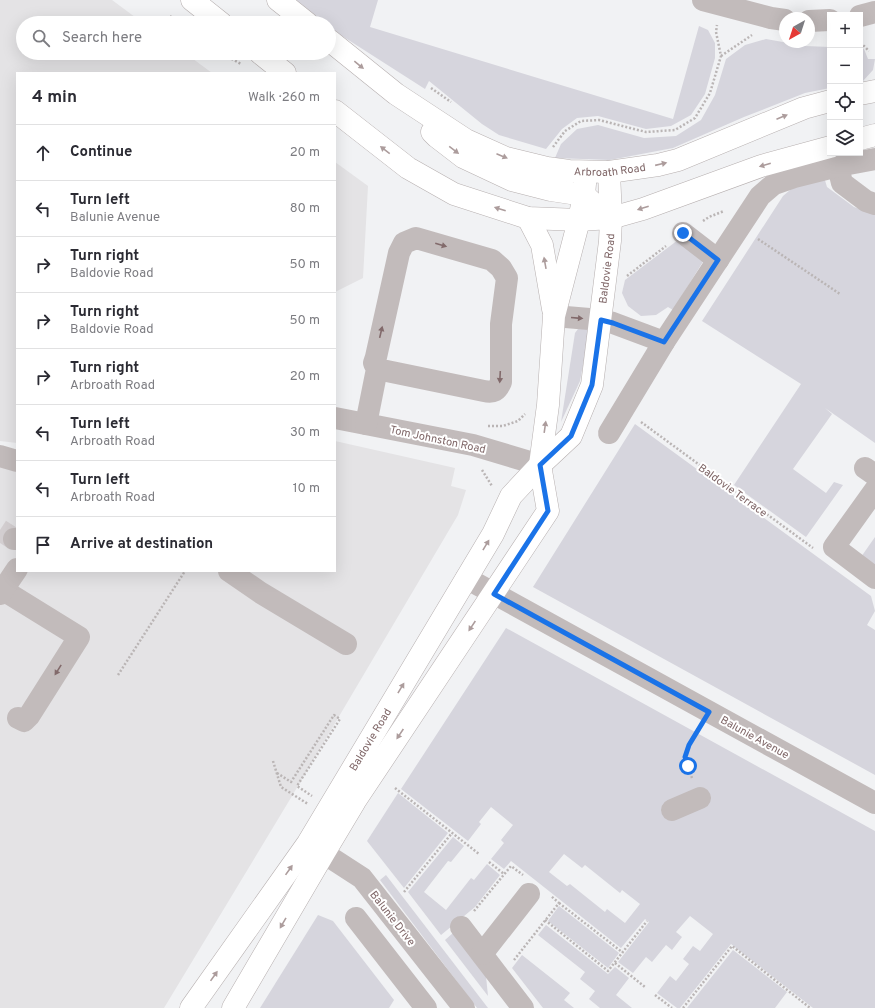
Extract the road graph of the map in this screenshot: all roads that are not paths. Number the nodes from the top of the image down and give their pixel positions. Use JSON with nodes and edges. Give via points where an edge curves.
{"nodes":[{"id":1,"x":192,"y":0,"type":"edge"},
{"id":2,"x":278,"y":0,"type":"edge"},
{"id":3,"x":712,"y":3,"type":"edge"},
{"id":4,"x":875,"y":12,"type":"edge"},
{"id":5,"x":863,"y":15,"type":"edge"},
{"id":6,"x":212,"y":16,"type":"edge"},
{"id":7,"x":298,"y":16,"type":"edge"},
{"id":8,"x":779,"y":19,"type":"edge"},
{"id":9,"x":827,"y":20,"type":"edge"},
{"id":10,"x":815,"y":21,"type":"edge"},
{"id":11,"x":336,"y":46,"type":"edge"},
{"id":12,"x":252,"y":60,"type":"edge"},
{"id":13,"x":282,"y":72,"type":"edge"},
{"id":14,"x":875,"y":91,"type":"edge"},
{"id":15,"x":863,"y":93,"type":"edge"},
{"id":16,"x":396,"y":94,"type":"junction"},
{"id":17,"x":827,"y":102,"type":"edge"},
{"id":18,"x":336,"y":112,"type":"edge"},
{"id":19,"x":875,"y":135,"type":"edge"},
{"id":20,"x":863,"y":138,"type":"edge"},
{"id":21,"x":834,"y":156,"type":"edge"},
{"id":22,"x":875,"y":159,"type":"edge"},
{"id":23,"x":586,"y":172,"type":"junction"},
{"id":24,"x":609,"y":172,"type":"junction"},
{"id":25,"x":584,"y":195,"type":"junction"},
{"id":26,"x":875,"y":204,"type":"edge"},
{"id":27,"x":528,"y":218,"type":"junction"},
{"id":28,"x":611,"y":218,"type":"junction"},
{"id":29,"x":579,"y":220,"type":"junction"},
{"id":30,"x":683,"y":233,"type":"dead end"},
{"id":31,"x":718,"y":260,"type":"junction"},
{"id":32,"x":554,"y":316,"type":"junction"},
{"id":33,"x":601,"y":320,"type":"junction"},
{"id":34,"x":664,"y":342,"type":"junction"},
{"id":35,"x":377,"y":369,"type":"junction"},
{"id":36,"x":336,"y":418,"type":"edge"},
{"id":37,"x":366,"y":424,"type":"junction"},
{"id":38,"x":609,"y":433,"type":"dead end"},
{"id":39,"x":0,"y":456,"type":"edge"},
{"id":40,"x":16,"y":461,"type":"edge"},
{"id":41,"x":540,"y":465,"type":"junction"},
{"id":42,"x":873,"y":493,"type":"edge"},
{"id":43,"x":16,"y":570,"type":"edge"},
{"id":44,"x":230,"y":572,"type":"edge"},
{"id":45,"x":466,"y":578,"type":"junction"},
{"id":46,"x":875,"y":578,"type":"edge"},
{"id":47,"x":1,"y":592,"type":"edge"},
{"id":48,"x":494,"y":594,"type":"junction"},
{"id":49,"x":346,"y":644,"type":"dead end"},
{"id":50,"x":18,"y":718,"type":"dead end"},
{"id":51,"x":700,"y":798,"type":"road end"},
{"id":52,"x":875,"y":803,"type":"edge"},
{"id":53,"x":672,"y":810,"type":"dead end"},
{"id":54,"x":316,"y":848,"type":"junction"},
{"id":55,"x":530,"y":894,"type":"dead end"},
{"id":56,"x":356,"y":918,"type":"dead end"},
{"id":57,"x":461,"y":927,"type":"dead end"},
{"id":58,"x":482,"y":954,"type":"junction"},
{"id":59,"x":442,"y":979,"type":"junction"},
{"id":60,"x":417,"y":1005,"type":"edge"},
{"id":61,"x":191,"y":1008,"type":"edge"},
{"id":62,"x":233,"y":1008,"type":"edge"},
{"id":63,"x":464,"y":1008,"type":"edge"},
{"id":64,"x":523,"y":1008,"type":"edge"}],
"edges":[{"from":1,"to":6,"type":"main road"},
{"from":2,"to":7,"type":"main road"},
{"from":3,"to":8,"type":"street"},
{"from":4,"to":5,"type":"street"},
{"from":9,"to":10,"type":"street"},
{"from":11,"to":16,"type":"main road","name":"Arbroath Road","one_way":true},
{"from":12,"to":13,"type":"main road"},
{"from":14,"to":15,"type":"main road"},
{"from":16,"to":23,"type":"main road","name":"Arbroath Road","one_way":true,"via":[[466,140],[506,158],[547,168]]},
{"from":16,"to":25,"type":"main road","name":"Arbroath Road","one_way":true,"via":[[437,137],[463,157],[512,180],[550,190]]},
{"from":24,"to":17,"type":"main road","name":"Arbroath Road","one_way":true,"via":[[678,160],[804,108]]},
{"from":27,"to":18,"type":"main road","one_way":true,"via":[[454,194],[408,168]]},
{"from":19,"to":20,"type":"main road"},
{"from":21,"to":22,"type":"street"},
{"from":21,"to":26,"type":"street","via":[[842,183],[866,202]]},
{"from":21,"to":28,"type":"main road","one_way":true,"via":[[761,166]]},
{"from":21,"to":31,"type":"street","via":[[794,177],[774,184],[760,196]]},
{"from":23,"to":24,"type":"main road","name":"Arbroath Road"},
{"from":23,"to":25,"type":"main road","name":"Baldovie Road"},
{"from":24,"to":28,"type":"main road","name":"Baldovie Road"},
{"from":25,"to":28,"type":"main road"},
{"from":25,"to":29,"type":"main road","name":"Baldovie Road"},
{"from":27,"to":29,"type":"main road"},
{"from":32,"to":27,"type":"main road","name":"Baldovie Road","one_way":true,"via":[[542,245]]},
{"from":28,"to":29,"type":"main road"},
{"from":28,"to":33,"type":"main road","name":"Baldovie Road"},
{"from":29,"to":32,"type":"main road","name":"Baldovie Road"},
{"from":30,"to":31,"type":"street"},
{"from":31,"to":34,"type":"street"},
{"from":32,"to":33,"type":"street","one_way":true},
{"from":41,"to":32,"type":"main road","name":"Baldovie Road","one_way":true,"via":[[548,404]]},
{"from":33,"to":34,"type":"street"},
{"from":33,"to":41,"type":"main road","name":"Baldovie Road","via":[[592,385],[571,436]]},
{"from":34,"to":38,"type":"street"},
{"from":35,"to":35,"type":"street","one_way":true,"via":[[374,363],[399,253],[404,243],[416,238],[492,260],[501,268],[507,278],[501,324],[501,382],[498,389],[490,392]]},
{"from":35,"to":37,"type":"street"},
{"from":36,"to":37,"type":"street","name":"Tom Johnston Road"},
{"from":37,"to":41,"type":"street","name":"Tom Johnston Road","via":[[473,445]]},
{"from":39,"to":40,"type":"street"},
{"from":45,"to":41,"type":"main road","name":"Baldovie Road","one_way":true,"via":[[493,534],[511,496]]},
{"from":41,"to":48,"type":"main road","name":"Baldovie Road","via":[[548,511]]},
{"from":42,"to":46,"type":"street","via":[[834,547]]},
{"from":43,"to":47,"type":"street"},
{"from":44,"to":49,"type":"street"},
{"from":45,"to":48,"type":"street","name":"Balunie Avenue"},
{"from":54,"to":45,"type":"main road","name":"Baldovie Road","one_way":true},
{"from":47,"to":50,"type":"street","one_way":true,"via":[[79,637],[29,716],[24,721]]},
{"from":48,"to":52,"type":"street","name":"Balunie Avenue"},
{"from":48,"to":54,"type":"main road","name":"Baldovie Road","one_way":true,"via":[[355,801]]},
{"from":51,"to":53,"type":"street"},
{"from":54,"to":59,"type":"street","name":"Balunie Drive","via":[[362,878]]},
{"from":61,"to":54,"type":"main road","name":"Baldovie Road","one_way":true},
{"from":54,"to":62,"type":"main road","name":"Baldovie Road","one_way":true},
{"from":55,"to":58,"type":"street"},
{"from":56,"to":60,"type":"street"},
{"from":57,"to":58,"type":"street"},
{"from":58,"to":64,"type":"street"},
{"from":59,"to":60,"type":"street"},
{"from":59,"to":63,"type":"street","name":"Balunie Drive"}]}
